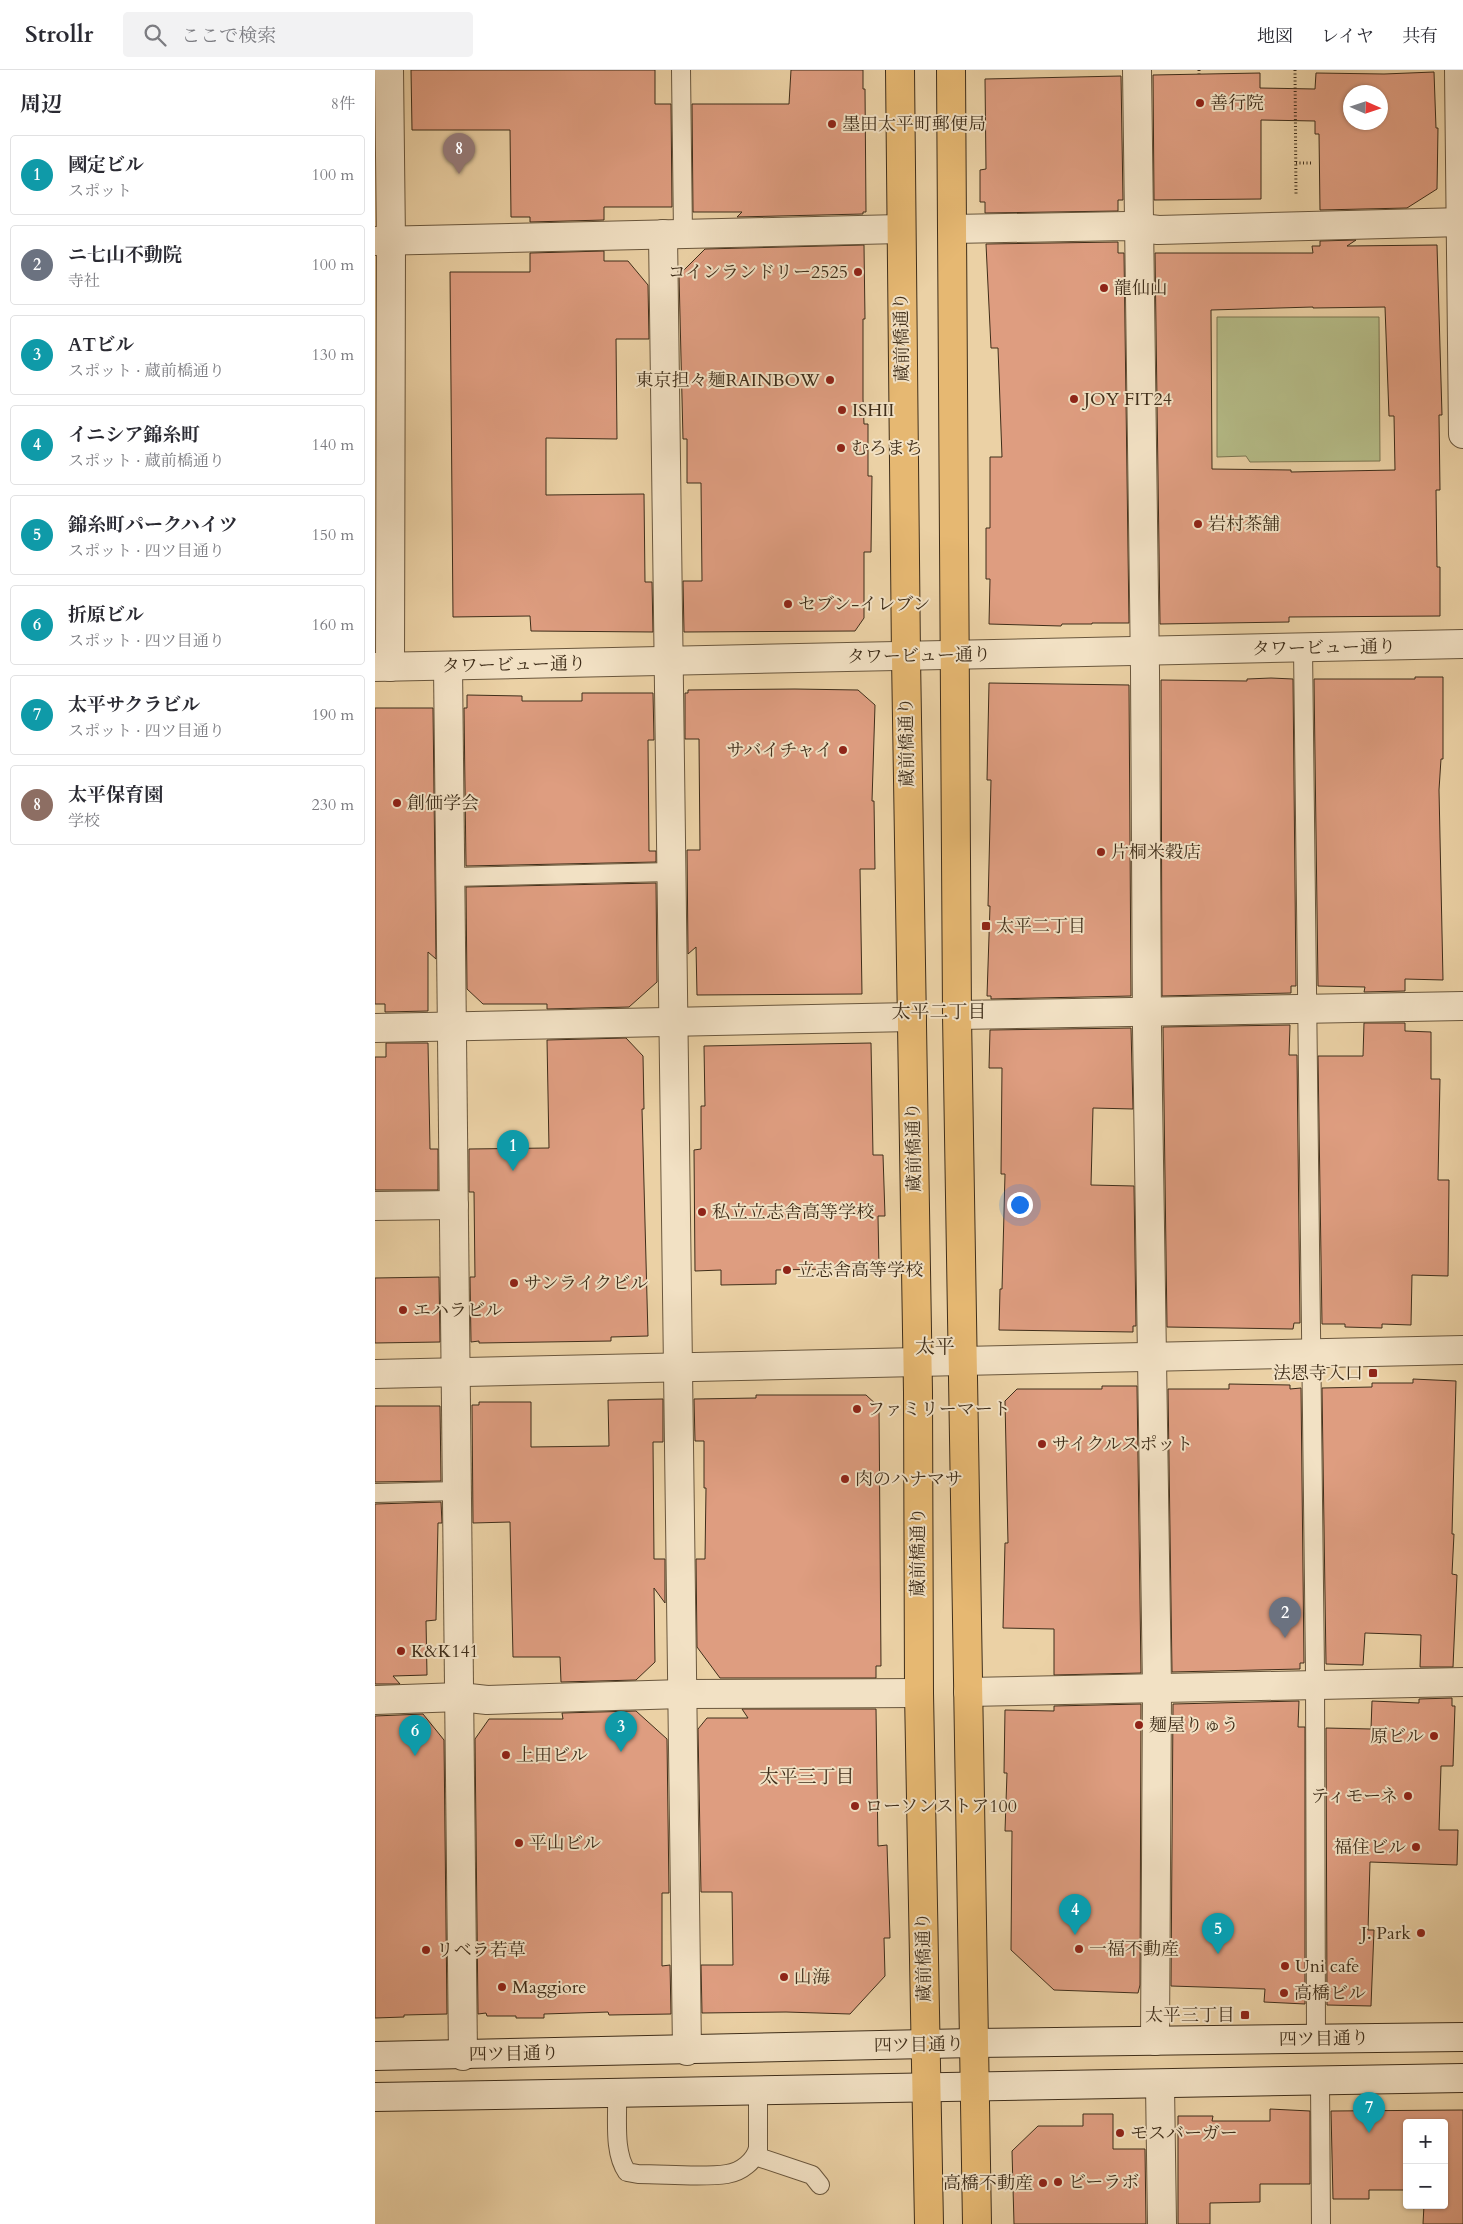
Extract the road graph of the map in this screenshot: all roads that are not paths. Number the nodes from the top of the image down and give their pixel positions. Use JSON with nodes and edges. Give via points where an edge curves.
{"nodes":[{"id":1,"x":389,"y":70,"type":"edge"},
{"id":2,"x":681,"y":70,"type":"edge"},
{"id":3,"x":900,"y":70,"type":"edge"},
{"id":4,"x":951,"y":70,"type":"edge"},
{"id":5,"x":1137,"y":70,"type":"edge"},
{"id":6,"x":1459,"y":70,"type":"edge"},
{"id":7,"x":1462,"y":222,"type":"edge"},
{"id":8,"x":1140,"y":228,"type":"junction"},
{"id":9,"x":901,"y":229,"type":"junction"},
{"id":10,"x":952,"y":229,"type":"junction"},
{"id":11,"x":673,"y":234,"type":"junction"},
{"id":12,"x":383,"y":241,"type":"edge"},
{"id":13,"x":1463,"y":434,"type":"edge"},
{"id":14,"x":1463,"y":644,"type":"edge"},
{"id":15,"x":1303,"y":648,"type":"junction"},
{"id":16,"x":1144,"y":652,"type":"junction"},
{"id":17,"x":954,"y":656,"type":"junction"},
{"id":18,"x":905,"y":657,"type":"junction"},
{"id":19,"x":669,"y":662,"type":"junction"},
{"id":20,"x":448,"y":666,"type":"junction"},
{"id":21,"x":383,"y":667,"type":"edge"},
{"id":22,"x":671,"y":872,"type":"junction"},
{"id":23,"x":451,"y":877,"type":"junction"},
{"id":24,"x":1463,"y":1006,"type":"edge"},
{"id":25,"x":1308,"y":1009,"type":"junction"},
{"id":26,"x":1147,"y":1011,"type":"junction"},
{"id":27,"x":957,"y":1015,"type":"junction"},
{"id":28,"x":912,"y":1016,"type":"junction"},
{"id":29,"x":674,"y":1023,"type":"junction"},
{"id":30,"x":453,"y":1027,"type":"junction"},
{"id":31,"x":375,"y":1028,"type":"edge"},
{"id":32,"x":454,"y":1205,"type":"junction"},
{"id":33,"x":375,"y":1206,"type":"edge"},
{"id":34,"x":1463,"y":1350,"type":"edge"},
{"id":35,"x":1311,"y":1354,"type":"junction"},
{"id":36,"x":1153,"y":1357,"type":"junction"},
{"id":37,"x":962,"y":1361,"type":"junction"},
{"id":38,"x":917,"y":1362,"type":"junction"},
{"id":39,"x":678,"y":1368,"type":"junction"},
{"id":40,"x":456,"y":1373,"type":"junction"},
{"id":41,"x":375,"y":1374,"type":"edge"},
{"id":42,"x":457,"y":1491,"type":"junction"},
{"id":43,"x":375,"y":1493,"type":"edge"},
{"id":44,"x":1463,"y":1682,"type":"edge"},
{"id":45,"x":1315,"y":1684,"type":"junction"},
{"id":46,"x":1157,"y":1688,"type":"junction"},
{"id":47,"x":967,"y":1692,"type":"junction"},
{"id":48,"x":919,"y":1693,"type":"junction"},
{"id":49,"x":682,"y":1694,"type":"junction"},
{"id":50,"x":459,"y":1697,"type":"junction"},
{"id":51,"x":375,"y":1700,"type":"edge"},
{"id":52,"x":1463,"y":2037,"type":"edge"},
{"id":53,"x":1316,"y":2039,"type":"junction"},
{"id":54,"x":1155,"y":2041,"type":"junction"},
{"id":55,"x":974,"y":2043,"type":"junction"},
{"id":56,"x":925,"y":2045,"type":"junction"},
{"id":57,"x":687,"y":2051,"type":"junction"},
{"id":58,"x":375,"y":2056,"type":"edge"},
{"id":59,"x":463,"y":2056,"type":"junction"},
{"id":60,"x":1463,"y":2078,"type":"edge"},
{"id":61,"x":1321,"y":2082,"type":"junction"},
{"id":62,"x":1160,"y":2085,"type":"junction"},
{"id":63,"x":975,"y":2088,"type":"junction"},
{"id":64,"x":926,"y":2089,"type":"junction"},
{"id":65,"x":758,"y":2091,"type":"junction"},
{"id":66,"x":617,"y":2093,"type":"junction"},
{"id":67,"x":375,"y":2097,"type":"edge"},
{"id":68,"x":758,"y":2148,"type":"junction"},
{"id":69,"x":820,"y":2185,"type":"dead end"},
{"id":70,"x":929,"y":2224,"type":"edge"},
{"id":71,"x":977,"y":2224,"type":"edge"},
{"id":72,"x":1162,"y":2224,"type":"edge"},
{"id":73,"x":1321,"y":2224,"type":"edge"}],
"edges":[{"from":1,"to":12,"type":"street"},
{"from":2,"to":11,"type":"lane"},
{"from":3,"to":9,"type":"main road","name":"蔵前橋通り"},
{"from":4,"to":10,"type":"main road"},
{"from":5,"to":8,"type":"street"},
{"from":6,"to":7,"type":"street"},
{"from":7,"to":8,"type":"street"},
{"from":7,"to":13,"type":"street"},
{"from":8,"to":10,"type":"street"},
{"from":8,"to":16,"type":"street"},
{"from":9,"to":11,"type":"street"},
{"from":9,"to":18,"type":"main road","name":"蔵前橋通り"},
{"from":10,"to":17,"type":"main road"},
{"from":11,"to":12,"type":"street"},
{"from":11,"to":19,"type":"street"},
{"from":12,"to":21,"type":"street"},
{"from":14,"to":15,"type":"street","name":"タワービュー通り"},
{"from":15,"to":16,"type":"street","name":"タワービュー通り"},
{"from":15,"to":25,"type":"lane"},
{"from":16,"to":17,"type":"street","name":"タワービュー通り"},
{"from":16,"to":26,"type":"street"},
{"from":17,"to":18,"type":"street","name":"タワービュー通り"},
{"from":17,"to":27,"type":"main road"},
{"from":18,"to":19,"type":"street","name":"タワービュー通り"},
{"from":18,"to":28,"type":"main road","name":"蔵前橋通り"},
{"from":19,"to":20,"type":"street","name":"タワービュー通り"},
{"from":19,"to":22,"type":"street"},
{"from":20,"to":21,"type":"street","name":"タワービュー通り"},
{"from":20,"to":23,"type":"street"},
{"from":22,"to":23,"type":"lane"},
{"from":22,"to":29,"type":"street"},
{"from":23,"to":30,"type":"street"},
{"from":24,"to":25,"type":"street"},
{"from":25,"to":26,"type":"street"},
{"from":25,"to":35,"type":"lane"},
{"from":26,"to":27,"type":"street"},
{"from":26,"to":36,"type":"street"},
{"from":27,"to":37,"type":"main road"},
{"from":28,"to":29,"type":"street"},
{"from":28,"to":38,"type":"main road","name":"蔵前橋通り"},
{"from":29,"to":30,"type":"street"},
{"from":29,"to":39,"type":"street"},
{"from":30,"to":31,"type":"street"},
{"from":30,"to":32,"type":"street"},
{"from":32,"to":33,"type":"street"},
{"from":32,"to":40,"type":"street"},
{"from":34,"to":35,"type":"street"},
{"from":35,"to":36,"type":"street"},
{"from":35,"to":45,"type":"lane"},
{"from":36,"to":37,"type":"street"},
{"from":36,"to":46,"type":"street"},
{"from":37,"to":38,"type":"street"},
{"from":37,"to":47,"type":"main road"},
{"from":38,"to":39,"type":"street"},
{"from":38,"to":48,"type":"main road","name":"蔵前橋通り"},
{"from":39,"to":40,"type":"street"},
{"from":39,"to":49,"type":"street"},
{"from":40,"to":41,"type":"street"},
{"from":40,"to":42,"type":"street"},
{"from":42,"to":43,"type":"lane"},
{"from":42,"to":50,"type":"street"},
{"from":44,"to":45,"type":"street"},
{"from":45,"to":46,"type":"street"},
{"from":45,"to":53,"type":"lane"},
{"from":46,"to":47,"type":"street"},
{"from":46,"to":54,"type":"street"},
{"from":47,"to":55,"type":"main road"},
{"from":48,"to":49,"type":"street"},
{"from":48,"to":56,"type":"main road","name":"蔵前橋通り"},
{"from":49,"to":50,"type":"street","via":[[487,1700]]},
{"from":49,"to":57,"type":"street"},
{"from":50,"to":51,"type":"street"},
{"from":50,"to":59,"type":"street"},
{"from":52,"to":53,"type":"street","name":"四ツ目通り"},
{"from":53,"to":54,"type":"street","name":"四ツ目通り"},
{"from":54,"to":55,"type":"street","name":"四ツ目通り"},
{"from":55,"to":56,"type":"street","name":"四ツ目通り"},
{"from":55,"to":63,"type":"main road"},
{"from":56,"to":57,"type":"street","name":"四ツ目通り"},
{"from":56,"to":64,"type":"main road","name":"蔵前橋通り"},
{"from":57,"to":59,"type":"street","name":"四ツ目通り"},
{"from":58,"to":59,"type":"street","name":"四ツ目通り"},
{"from":60,"to":61,"type":"street"},
{"from":61,"to":62,"type":"street"},
{"from":61,"to":73,"type":"lane"},
{"from":62,"to":63,"type":"street"},
{"from":62,"to":72,"type":"street"},
{"from":63,"to":64,"type":"street"},
{"from":63,"to":71,"type":"main road"},
{"from":64,"to":65,"type":"street"},
{"from":64,"to":70,"type":"main road","name":"蔵前橋通り"},
{"from":65,"to":66,"type":"street"},
{"from":65,"to":68,"type":"lane"},
{"from":66,"to":67,"type":"street"},
{"from":66,"to":68,"type":"lane","via":[[618,2154],[627,2172],[729,2174],[751,2162]]},
{"from":68,"to":69,"type":"lane","via":[[761,2159],[801,2170],[812,2175]]}]}
